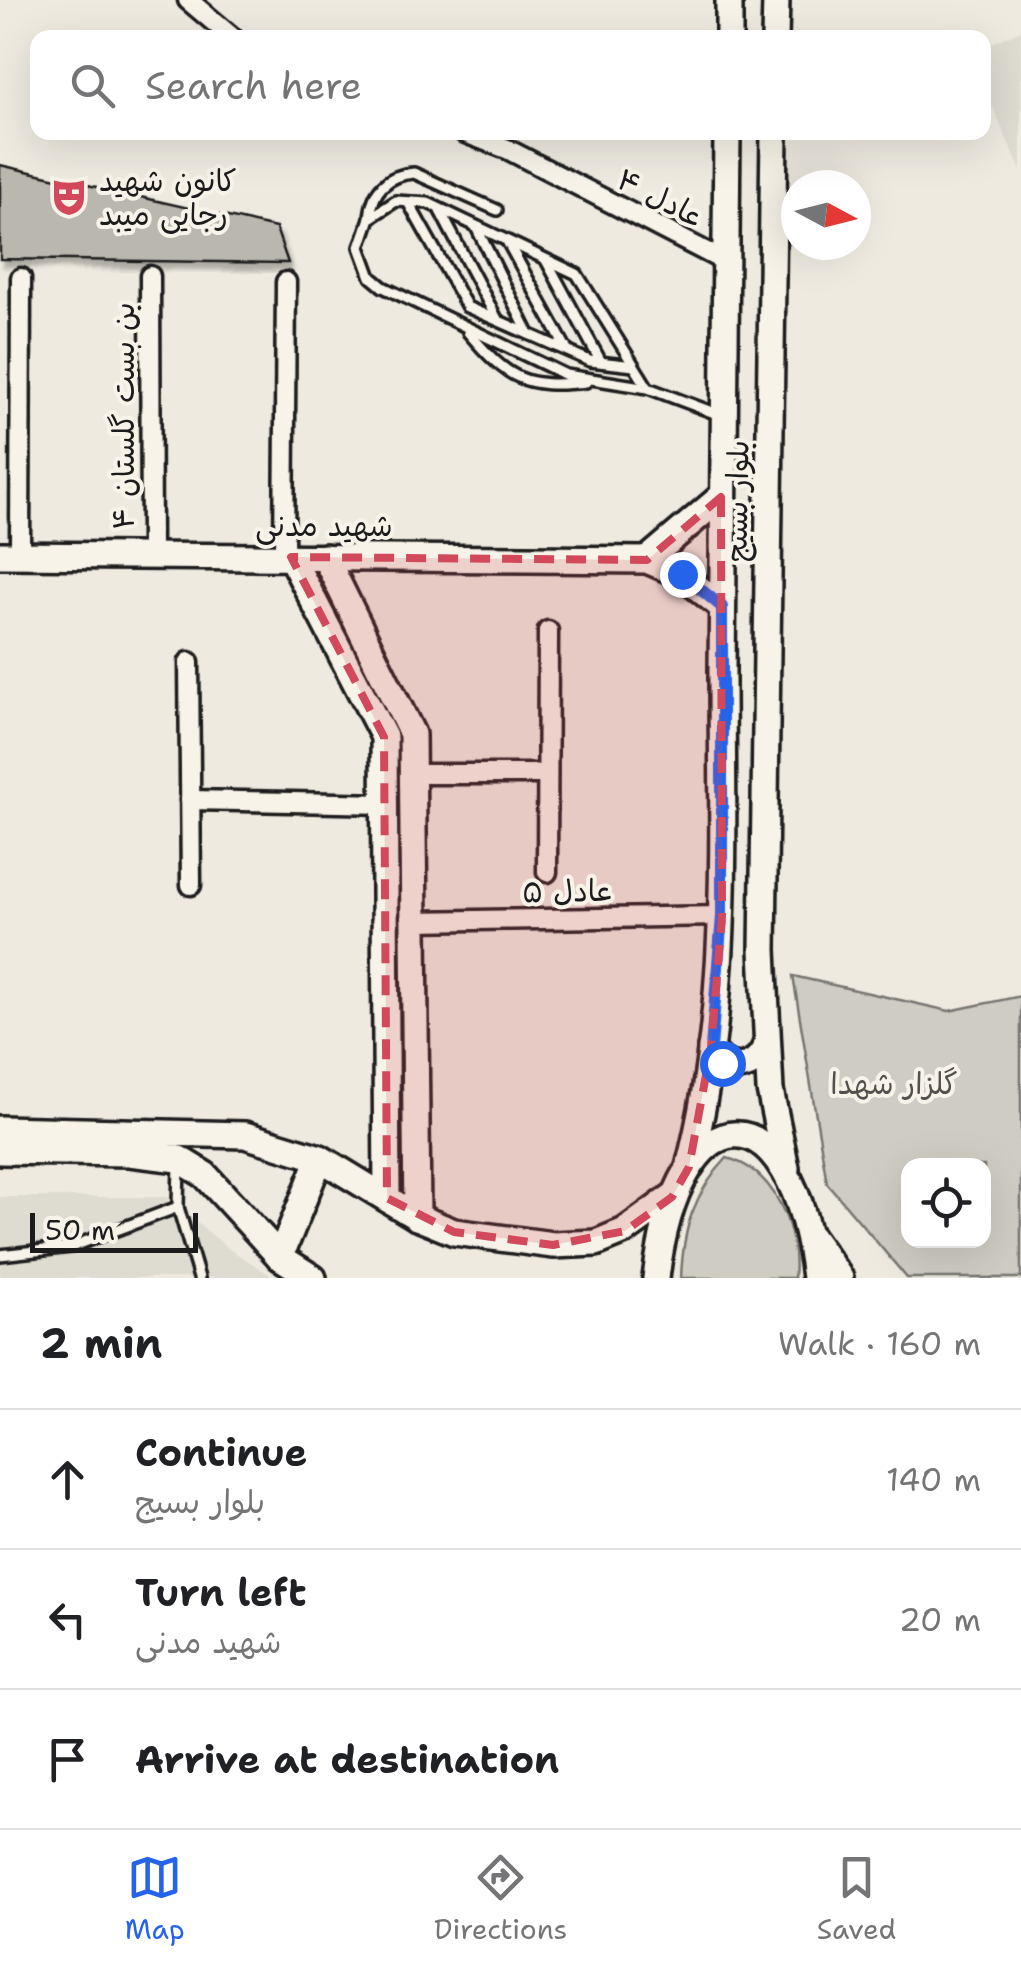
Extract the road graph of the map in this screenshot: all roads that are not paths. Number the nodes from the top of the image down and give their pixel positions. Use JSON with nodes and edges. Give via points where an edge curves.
{"nodes":[{"id":1,"x":729,"y":0,"type":"edge"},
{"id":2,"x":776,"y":0,"type":"edge"},
{"id":3,"x":197,"y":2,"type":"edge"},
{"id":4,"x":226,"y":30,"type":"edge"},
{"id":5,"x":728,"y":30,"type":"edge"},
{"id":6,"x":775,"y":30,"type":"edge"},
{"id":7,"x":485,"y":140,"type":"edge"},
{"id":8,"x":728,"y":140,"type":"edge"},
{"id":9,"x":774,"y":140,"type":"edge"},
{"id":10,"x":408,"y":202,"type":"junction"},
{"id":11,"x":439,"y":209,"type":"junction"},
{"id":12,"x":496,"y":210,"type":"dead end"},
{"id":13,"x":370,"y":218,"type":"junction"},
{"id":14,"x":476,"y":226,"type":"junction"},
{"id":15,"x":507,"y":241,"type":"junction"},
{"id":16,"x":546,"y":260,"type":"junction"},
{"id":17,"x":726,"y":262,"type":"junction"},
{"id":18,"x":150,"y":276,"type":"dead end"},
{"id":19,"x":21,"y":278,"type":"dead end"},
{"id":20,"x":286,"y":282,"type":"dead end"},
{"id":21,"x":496,"y":320,"type":"junction"},
{"id":22,"x":463,"y":326,"type":"junction"},
{"id":23,"x":530,"y":334,"type":"junction"},
{"id":24,"x":567,"y":350,"type":"junction"},
{"id":25,"x":601,"y":362,"type":"junction"},
{"id":26,"x":634,"y":366,"type":"junction"},
{"id":27,"x":598,"y":380,"type":"junction"},
{"id":28,"x":648,"y":388,"type":"junction"},
{"id":29,"x":722,"y":416,"type":"junction"},
{"id":30,"x":721,"y":497,"type":"junction"},
{"id":31,"x":10,"y":555,"type":"edge"},
{"id":32,"x":151,"y":556,"type":"junction"},
{"id":33,"x":288,"y":557,"type":"junction"},
{"id":34,"x":325,"y":557,"type":"junction"},
{"id":35,"x":647,"y":560,"type":"junction"},
{"id":36,"x":722,"y":607,"type":"junction"},
{"id":37,"x":548,"y":632,"type":"dead end"},
{"id":38,"x":188,"y":662,"type":"dead end"},
{"id":39,"x":413,"y":774,"type":"junction"},
{"id":40,"x":548,"y":774,"type":"junction"},
{"id":41,"x":190,"y":800,"type":"junction"},
{"id":42,"x":386,"y":804,"type":"junction"},
{"id":43,"x":547,"y":872,"type":"dead end"},
{"id":44,"x":191,"y":884,"type":"dead end"},
{"id":45,"x":722,"y":916,"type":"junction"},
{"id":46,"x":414,"y":921,"type":"junction"},
{"id":47,"x":767,"y":1044,"type":"junction"},
{"id":48,"x":711,"y":1048,"type":"junction"},
{"id":49,"x":0,"y":1129,"type":"edge"},
{"id":50,"x":0,"y":1151,"type":"edge"},
{"id":51,"x":320,"y":1158,"type":"junction"},
{"id":52,"x":179,"y":1159,"type":"junction"},
{"id":53,"x":689,"y":1167,"type":"junction"},
{"id":54,"x":786,"y":1168,"type":"junction"},
{"id":55,"x":672,"y":1197,"type":"junction"},
{"id":56,"x":387,"y":1198,"type":"junction"},
{"id":57,"x":178,"y":1207,"type":"junction"},
{"id":58,"x":417,"y":1217,"type":"junction"},
{"id":59,"x":810,"y":1236,"type":"junction"},
{"id":60,"x":0,"y":1255,"type":"edge"},
{"id":61,"x":280,"y":1257,"type":"junction"},
{"id":62,"x":199,"y":1278,"type":"edge"},
{"id":63,"x":313,"y":1278,"type":"edge"},
{"id":64,"x":656,"y":1278,"type":"edge"},
{"id":65,"x":815,"y":1278,"type":"edge"},
{"id":66,"x":840,"y":1278,"type":"edge"}],
"edges":[{"from":1,"to":5,"type":"street"},
{"from":2,"to":6,"type":"street"},
{"from":3,"to":4,"type":"street"},
{"from":7,"to":17,"type":"street","name":"عادل ۴"},
{"from":8,"to":17,"type":"street","name":"بلوار بسیج"},
{"from":9,"to":47,"type":"street","name":"بلوار بسیج"},
{"from":10,"to":11,"type":"lane"},
{"from":10,"to":13,"type":"lane","via":[[382,207]]},
{"from":10,"to":21,"type":"lane","via":[[467,306]]},
{"from":11,"to":14,"type":"lane"},
{"from":11,"to":21,"type":"lane"},
{"from":12,"to":13,"type":"lane","via":[[414,172],[377,190]]},
{"from":13,"to":22,"type":"lane","via":[[360,248],[371,277]]},
{"from":14,"to":15,"type":"lane"},
{"from":14,"to":23,"type":"lane"},
{"from":15,"to":16,"type":"lane"},
{"from":15,"to":24,"type":"lane"},
{"from":16,"to":25,"type":"lane"},
{"from":16,"to":26,"type":"lane","via":[[577,274]]},
{"from":17,"to":29,"type":"street","name":"بلوار بسیج"},
{"from":18,"to":32,"type":"street","name":"بن بست گلستان ۴"},
{"from":19,"to":31,"type":"street"},
{"from":20,"to":33,"type":"street"},
{"from":21,"to":23,"type":"lane"},
{"from":22,"to":27,"type":"lane","via":[[566,376]]},
{"from":22,"to":27,"type":"lane","via":[[498,367],[543,387]]},
{"from":23,"to":24,"type":"lane"},
{"from":24,"to":25,"type":"lane"},
{"from":25,"to":26,"type":"lane"},
{"from":26,"to":28,"type":"lane"},
{"from":27,"to":28,"type":"lane"},
{"from":28,"to":29,"type":"lane"},
{"from":29,"to":30,"type":"street","name":"بلوار بسیج"},
{"from":30,"to":35,"type":"street"},
{"from":30,"to":36,"type":"street","name":"بلوار بسیج"},
{"from":31,"to":32,"type":"street","name":"شهید مدنی"},
{"from":32,"to":33,"type":"street","name":"شهید مدنی"},
{"from":33,"to":34,"type":"street","name":"شهید مدنی"},
{"from":33,"to":42,"type":"street","via":[[384,737]]},
{"from":34,"to":35,"type":"street","name":"شهید مدنی"},
{"from":34,"to":39,"type":"street","via":[[412,734]]},
{"from":35,"to":36,"type":"street","name":"شهید مدنی","via":[[682,574]]},
{"from":36,"to":45,"type":"street","name":"بلوار بسیج"},
{"from":37,"to":40,"type":"street"},
{"from":38,"to":41,"type":"street"},
{"from":39,"to":40,"type":"street"},
{"from":39,"to":46,"type":"street"},
{"from":40,"to":43,"type":"street"},
{"from":41,"to":42,"type":"street"},
{"from":41,"to":44,"type":"street"},
{"from":42,"to":56,"type":"street"},
{"from":45,"to":46,"type":"street","name":"عادل ۵"},
{"from":45,"to":48,"type":"street","name":"بلوار بسیج"},
{"from":46,"to":58,"type":"street"},
{"from":47,"to":48,"type":"street","via":[[758,1060],[740,1068],[722,1063]]},
{"from":47,"to":54,"type":"street","name":"بلوار بسیج"},
{"from":48,"to":53,"type":"street","name":"بلوار بسیج"},
{"from":49,"to":51,"type":"street","via":[[245,1135]]},
{"from":50,"to":52,"type":"street"},
{"from":51,"to":56,"type":"street"},
{"from":51,"to":61,"type":"street"},
{"from":52,"to":57,"type":"lane"},
{"from":52,"to":61,"type":"street","via":[[205,1175]]},
{"from":53,"to":54,"type":"street","via":[[727,1134],[748,1134]]},
{"from":53,"to":55,"type":"street"},
{"from":54,"to":59,"type":"street","name":"بلوار بسیج"},
{"from":55,"to":58,"type":"street","via":[[625,1231],[596,1242],[454,1232]]},
{"from":55,"to":64,"type":"street"},
{"from":56,"to":58,"type":"street"},
{"from":57,"to":60,"type":"lane","via":[[71,1248]]},
{"from":57,"to":62,"type":"lane"},
{"from":59,"to":65,"type":"street"},
{"from":59,"to":66,"type":"street"},
{"from":61,"to":63,"type":"street"}]}
